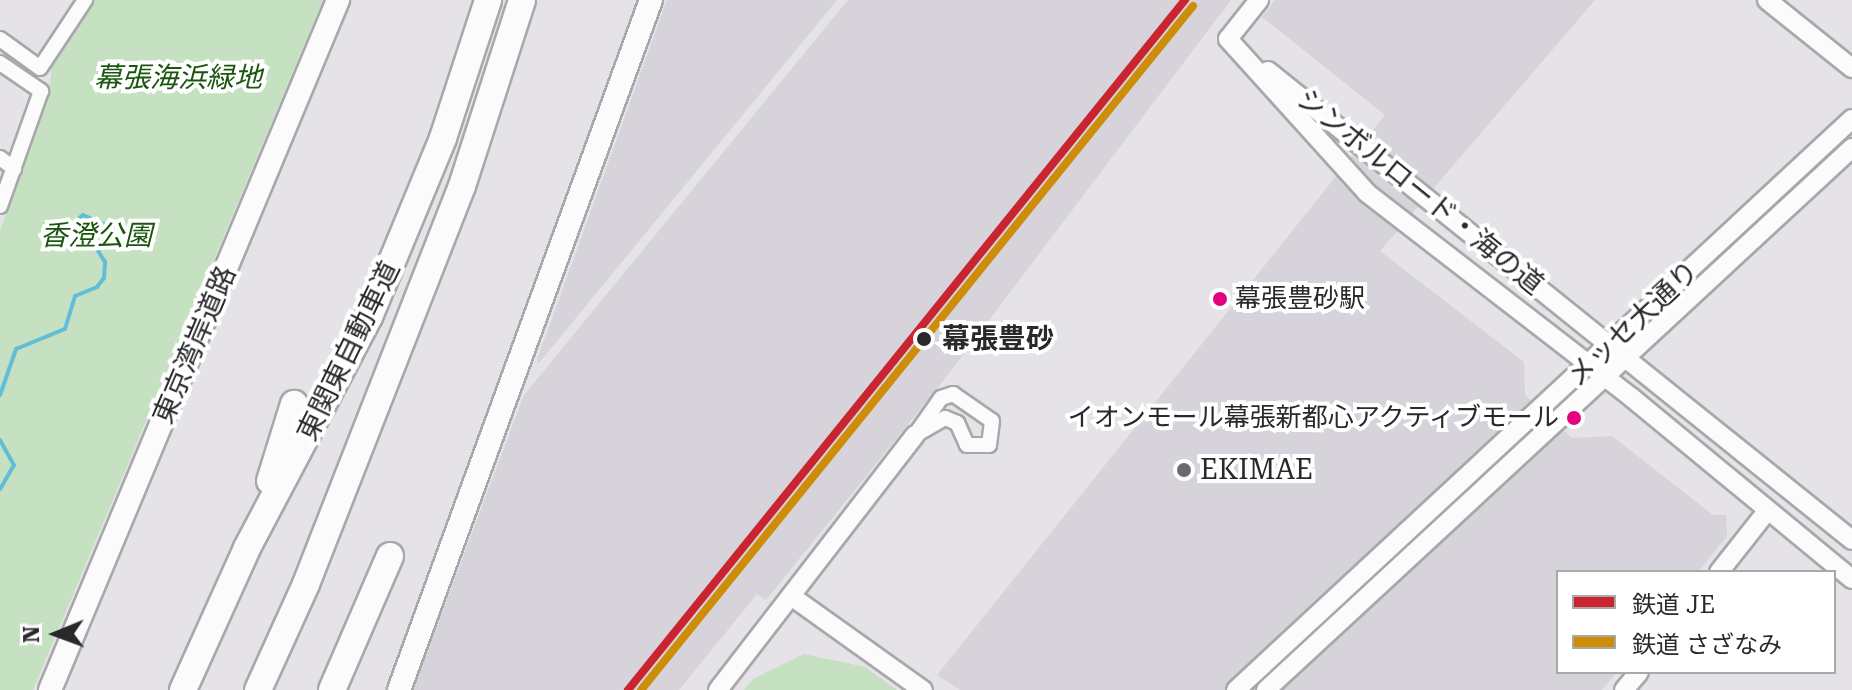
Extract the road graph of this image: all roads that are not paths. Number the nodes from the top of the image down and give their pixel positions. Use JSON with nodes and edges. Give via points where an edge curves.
{"nodes":[{"id":1,"x":85,"y":0,"type":"edge"},
{"id":2,"x":338,"y":0,"type":"edge"},
{"id":3,"x":488,"y":0,"type":"edge"},
{"id":4,"x":522,"y":0,"type":"edge"},
{"id":5,"x":651,"y":0,"type":"edge"},
{"id":6,"x":1259,"y":0,"type":"edge"},
{"id":7,"x":1767,"y":0,"type":"edge"},
{"id":8,"x":0,"y":39,"type":"edge"},
{"id":9,"x":1228,"y":39,"type":"junction"},
{"id":10,"x":0,"y":63,"type":"edge"},
{"id":11,"x":1852,"y":68,"type":"edge"},
{"id":12,"x":1852,"y":119,"type":"edge"},
{"id":13,"x":1852,"y":148,"type":"edge"},
{"id":14,"x":0,"y":158,"type":"edge"},
{"id":15,"x":14,"y":169,"type":"junction"},
{"id":16,"x":0,"y":206,"type":"edge"},
{"id":17,"x":1619,"y":350,"type":"junction"},
{"id":18,"x":1596,"y":371,"type":"junction"},
{"id":19,"x":294,"y":404,"type":"dead end"},
{"id":20,"x":915,"y":435,"type":"junction"},
{"id":21,"x":1768,"y":510,"type":"junction"},
{"id":22,"x":1852,"y":540,"type":"edge"},
{"id":23,"x":247,"y":548,"type":"junction"},
{"id":24,"x":390,"y":556,"type":"dead end"},
{"id":25,"x":1721,"y":570,"type":"edge"},
{"id":26,"x":1852,"y":579,"type":"edge"},
{"id":27,"x":791,"y":596,"type":"junction"},
{"id":28,"x":1637,"y":674,"type":"edge"},
{"id":29,"x":50,"y":690,"type":"edge"},
{"id":30,"x":183,"y":690,"type":"edge"},
{"id":31,"x":258,"y":690,"type":"edge"},
{"id":32,"x":332,"y":690,"type":"edge"},
{"id":33,"x":399,"y":690,"type":"edge"},
{"id":34,"x":718,"y":690,"type":"edge"},
{"id":35,"x":923,"y":690,"type":"edge"},
{"id":36,"x":1236,"y":690,"type":"edge"},
{"id":37,"x":1266,"y":690,"type":"edge"},
{"id":38,"x":1624,"y":690,"type":"edge"}],
"edges":[{"from":1,"to":8,"type":"street","via":[[40,68]]},
{"from":2,"to":29,"type":"highway","name":"東京湾岸道路"},
{"from":3,"to":23,"type":"highway","name":"東関東自動車道","via":[[443,138],[369,317]]},
{"from":4,"to":31,"type":"highway","name":"東関東自動車道","via":[[457,201],[306,584]]},
{"from":5,"to":33,"type":"highway"},
{"from":6,"to":9,"type":"street"},
{"from":7,"to":11,"type":"street"},
{"from":9,"to":17,"type":"street","name":"シンボルロード・海の道"},
{"from":9,"to":18,"type":"street","name":"シンボルロード・海の道","via":[[1367,193]]},
{"from":10,"to":15,"type":"street","via":[[41,91]]},
{"from":12,"to":17,"type":"street","name":"メッセ大通り"},
{"from":13,"to":17,"type":"street","name":"メッセ大通り"},
{"from":14,"to":15,"type":"street"},
{"from":15,"to":16,"type":"street"},
{"from":17,"to":18,"type":"street","name":"メッセ大通り"},
{"from":17,"to":22,"type":"street","name":"シンボルロード・海の道"},
{"from":18,"to":21,"type":"street","name":"シンボルロード・海の道"},
{"from":18,"to":36,"type":"street","name":"メッセ大通り"},
{"from":18,"to":37,"type":"street","name":"メッセ大通り"},
{"from":19,"to":23,"type":"highway"},
{"from":20,"to":20,"type":"street","via":[[941,398],[953,394],[992,421],[994,433],[989,445],[973,448],[957,423],[945,418]]},
{"from":20,"to":27,"type":"street"},
{"from":21,"to":25,"type":"street"},
{"from":21,"to":26,"type":"street","name":"シンボルロード・海の道"},
{"from":23,"to":30,"type":"highway","name":"東関東自動車道"},
{"from":24,"to":32,"type":"highway"},
{"from":27,"to":34,"type":"street"},
{"from":27,"to":35,"type":"street"},
{"from":28,"to":38,"type":"street"}]}
